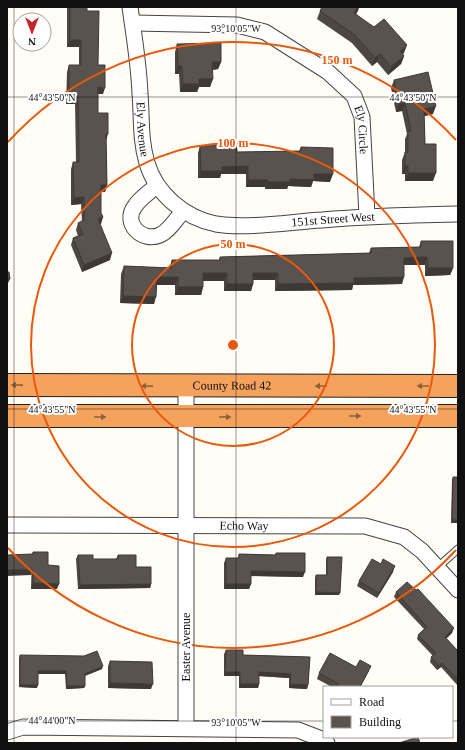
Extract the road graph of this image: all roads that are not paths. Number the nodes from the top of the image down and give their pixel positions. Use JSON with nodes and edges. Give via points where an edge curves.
{"nodes":[{"id":1,"x":130,"y":7,"type":"edge"},
{"id":2,"x":133,"y":23,"type":"junction"},
{"id":3,"x":157,"y":185,"type":"junction"},
{"id":4,"x":183,"y":211,"type":"junction"},
{"id":5,"x":458,"y":214,"type":"edge"},
{"id":6,"x":368,"y":216,"type":"junction"},
{"id":7,"x":209,"y":222,"type":"joint"},
{"id":8,"x":7,"y":385,"type":"edge"},
{"id":9,"x":186,"y":386,"type":"junction"},
{"id":10,"x":458,"y":386,"type":"edge"},
{"id":11,"x":7,"y":416,"type":"edge"},
{"id":12,"x":458,"y":416,"type":"edge"},
{"id":13,"x":186,"y":417,"type":"junction"},
{"id":14,"x":7,"y":525,"type":"edge"},
{"id":15,"x":186,"y":525,"type":"junction"},
{"id":16,"x":458,"y":549,"type":"edge"},
{"id":17,"x":438,"y":567,"type":"junction"},
{"id":18,"x":458,"y":590,"type":"edge"},
{"id":19,"x":186,"y":728,"type":"junction"},
{"id":20,"x":7,"y":732,"type":"edge"},
{"id":21,"x":327,"y":743,"type":"edge"}],
"edges":[{"from":1,"to":2,"type":"street","name":"Ely Avenue"},
{"from":2,"to":3,"type":"street","name":"Ely Avenue","via":[[142,143],[147,165]]},
{"from":2,"to":6,"type":"street","name":"Ely Circle","via":[[237,25],[265,32],[328,72],[354,96],[362,117]]},
{"from":3,"to":4,"type":"street","name":"Ely Avenue"},
{"from":3,"to":4,"type":"street","via":[[134,206],[131,214],[136,231],[142,236],[152,237],[161,234]]},
{"from":4,"to":7,"type":"street","name":"Ely Avenue"},
{"from":5,"to":6,"type":"street","name":"151st Street West"},
{"from":6,"to":7,"type":"street","name":"151st Street West","via":[[258,224]]},
{"from":9,"to":8,"type":"highway","name":"County Road 42","one_way":true},
{"from":10,"to":9,"type":"highway","name":"County Road 42","one_way":true},
{"from":9,"to":13,"type":"street","name":"Easter Avenue"},
{"from":11,"to":13,"type":"highway","one_way":true},
{"from":13,"to":12,"type":"highway","one_way":true},
{"from":13,"to":15,"type":"street","name":"Easter Avenue"},
{"from":14,"to":15,"type":"street","name":"Echo Way"},
{"from":15,"to":17,"type":"street","name":"Echo Way","via":[[365,526],[404,537]]},
{"from":15,"to":19,"type":"street","name":"Easter Avenue"},
{"from":16,"to":17,"type":"lane"},
{"from":17,"to":18,"type":"street","name":"Echo Way"},
{"from":19,"to":20,"type":"street","via":[[24,727]]},
{"from":19,"to":21,"type":"street","via":[[298,730]]}]}
